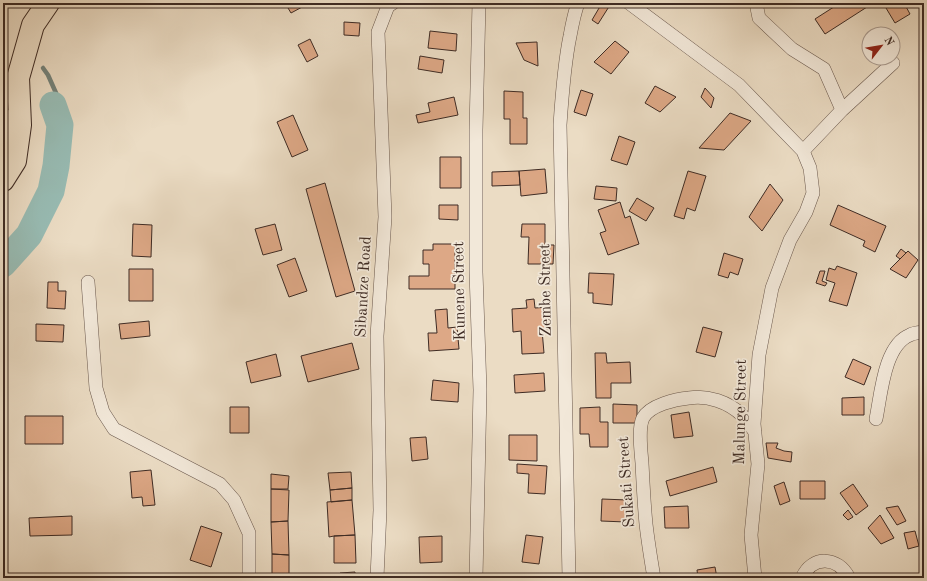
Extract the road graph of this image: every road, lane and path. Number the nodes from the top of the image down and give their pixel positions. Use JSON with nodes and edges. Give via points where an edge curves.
{"nodes":[{"id":1,"x":48,"y":3,"type":"edge"},
{"id":2,"x":393,"y":3,"type":"edge"},
{"id":3,"x":479,"y":3,"type":"edge"},
{"id":4,"x":578,"y":3,"type":"edge"},
{"id":5,"x":630,"y":3,"type":"edge"},
{"id":6,"x":756,"y":3,"type":"edge"},
{"id":7,"x":890,"y":66,"type":"edge"},
{"id":8,"x":842,"y":110,"type":"junction"},
{"id":9,"x":3,"y":120,"type":"edge"},
{"id":10,"x":3,"y":141,"type":"edge"},
{"id":11,"x":803,"y":151,"type":"junction"},
{"id":12,"x":3,"y":180,"type":"edge"},
{"id":13,"x":88,"y":282,"type":"dead end"},
{"id":14,"x":924,"y":333,"type":"edge"},
{"id":15,"x":876,"y":419,"type":"dead end"},
{"id":16,"x":755,"y":432,"type":"junction"},
{"id":17,"x":249,"y":578,"type":"edge"},
{"id":18,"x":377,"y":578,"type":"edge"},
{"id":19,"x":476,"y":578,"type":"edge"},
{"id":20,"x":569,"y":578,"type":"edge"},
{"id":21,"x":654,"y":578,"type":"edge"},
{"id":22,"x":755,"y":578,"type":"edge"},
{"id":23,"x":802,"y":578,"type":"edge"},
{"id":24,"x":849,"y":578,"type":"edge"}],
"edges":[{"from":1,"to":12,"type":"highway","via":[[33,25],[18,78],[20,125],[15,161]]},
{"from":2,"to":18,"type":"street","name":"Sibandze Road","via":[[388,6],[378,32],[385,217],[377,336],[380,510]]},
{"from":3,"to":19,"type":"street","name":"Kunene Street","via":[[476,272],[480,390]]},
{"from":4,"to":20,"type":"street","name":"Zembe Street","via":[[568,49],[560,125]]},
{"from":5,"to":11,"type":"street","name":"Malunge Street","via":[[739,85]]},
{"from":6,"to":8,"type":"street","via":[[759,18],[792,49],[824,69]]},
{"from":7,"to":8,"type":"street"},
{"from":8,"to":11,"type":"street"},
{"from":9,"to":10,"type":"highway"},
{"from":11,"to":16,"type":"street","name":"Malunge Street","via":[[810,168],[814,193],[790,240],[772,288],[759,356]]},
{"from":13,"to":17,"type":"street","via":[[96,388],[103,412],[114,429],[220,484],[234,500],[249,533]]},
{"from":14,"to":15,"type":"street","via":[[909,335],[893,350],[887,364]]},
{"from":16,"to":21,"type":"street","name":"Sukati Street","via":[[743,416],[729,405],[712,399],[679,399],[648,411],[641,423],[642,461],[646,524]]},
{"from":16,"to":22,"type":"street","name":"Malunge Street","via":[[758,464],[750,535]]},
{"from":23,"to":24,"type":"street","via":[[805,571],[820,561],[838,564]]}]}
